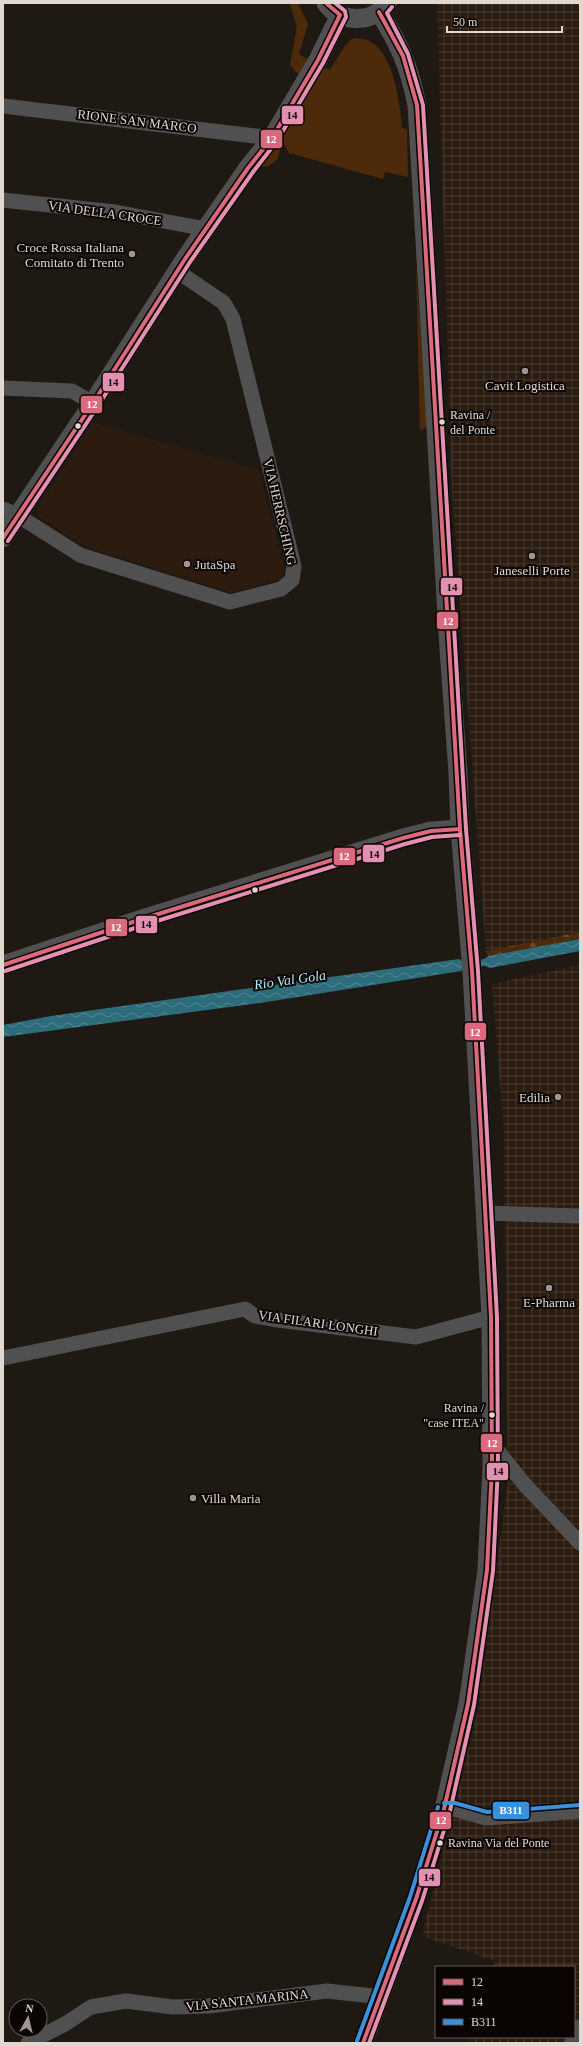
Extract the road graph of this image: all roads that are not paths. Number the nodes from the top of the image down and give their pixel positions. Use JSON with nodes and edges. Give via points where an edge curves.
{"nodes":[{"id":1,"x":383,"y":8,"type":"edge"},
{"id":2,"x":333,"y":9,"type":"edge"},
{"id":3,"x":3,"y":106,"type":"edge"},
{"id":4,"x":272,"y":138,"type":"junction"},
{"id":5,"x":3,"y":200,"type":"edge"},
{"id":6,"x":206,"y":229,"type":"junction"},
{"id":7,"x":177,"y":271,"type":"junction"},
{"id":8,"x":3,"y":388,"type":"edge"},
{"id":9,"x":93,"y":403,"type":"junction"},
{"id":10,"x":10,"y":512,"type":"edge"},
{"id":11,"x":3,"y":538,"type":"edge"},
{"id":12,"x":460,"y":829,"type":"junction"},
{"id":13,"x":3,"y":965,"type":"edge"},
{"id":14,"x":484,"y":1214,"type":"junction"},
{"id":15,"x":580,"y":1216,"type":"edge"},
{"id":16,"x":491,"y":1317,"type":"junction"},
{"id":17,"x":3,"y":1358,"type":"edge"},
{"id":18,"x":493,"y":1445,"type":"junction"},
{"id":19,"x":580,"y":1543,"type":"edge"},
{"id":20,"x":444,"y":1809,"type":"junction"},
{"id":21,"x":580,"y":1811,"type":"edge"},
{"id":22,"x":382,"y":1997,"type":"junction"},
{"id":23,"x":580,"y":2027,"type":"edge"},
{"id":24,"x":575,"y":2037,"type":"edge"},
{"id":25,"x":28,"y":2043,"type":"edge"},
{"id":26,"x":363,"y":2043,"type":"edge"}],
"edges":[{"from":1,"to":2,"type":"street","via":[[366,18],[354,19]]},
{"from":1,"to":12,"type":"street","via":[[406,59],[417,105]]},
{"from":2,"to":4,"type":"street","via":[[318,60]]},
{"from":3,"to":4,"type":"street","name":"RIONE SAN MARCO"},
{"from":4,"to":6,"type":"street"},
{"from":5,"to":6,"type":"street","name":"VIA DELLA CROCE","via":[[115,212]]},
{"from":6,"to":7,"type":"street"},
{"from":7,"to":9,"type":"street"},
{"from":7,"to":10,"type":"street","name":"VIA HERRSCHING","via":[[224,303],[233,319],[294,566],[292,580],[281,589],[230,602],[80,555]]},
{"from":8,"to":9,"type":"street","via":[[72,391]]},
{"from":9,"to":10,"type":"street"},
{"from":10,"to":11,"type":"street"},
{"from":12,"to":13,"type":"street","via":[[431,831],[403,838]]},
{"from":12,"to":14,"type":"street","via":[[471,964]]},
{"from":14,"to":15,"type":"street"},
{"from":14,"to":16,"type":"street"},
{"from":16,"to":17,"type":"street","name":"VIA FILARI LONGHI","via":[[416,1337],[278,1320],[255,1316],[245,1309]]},
{"from":16,"to":18,"type":"street"},
{"from":18,"to":19,"type":"street"},
{"from":18,"to":20,"type":"street","via":[[487,1570],[480,1627],[468,1704]]},
{"from":20,"to":21,"type":"street","via":[[454,1809],[486,1818]]},
{"from":20,"to":22,"type":"street"},
{"from":22,"to":25,"type":"street","name":"VIA SANTA MARINA","via":[[327,1991],[209,2006],[173,2007],[126,2001],[91,2007]]},
{"from":22,"to":26,"type":"street"},
{"from":23,"to":24,"type":"street"}]}
